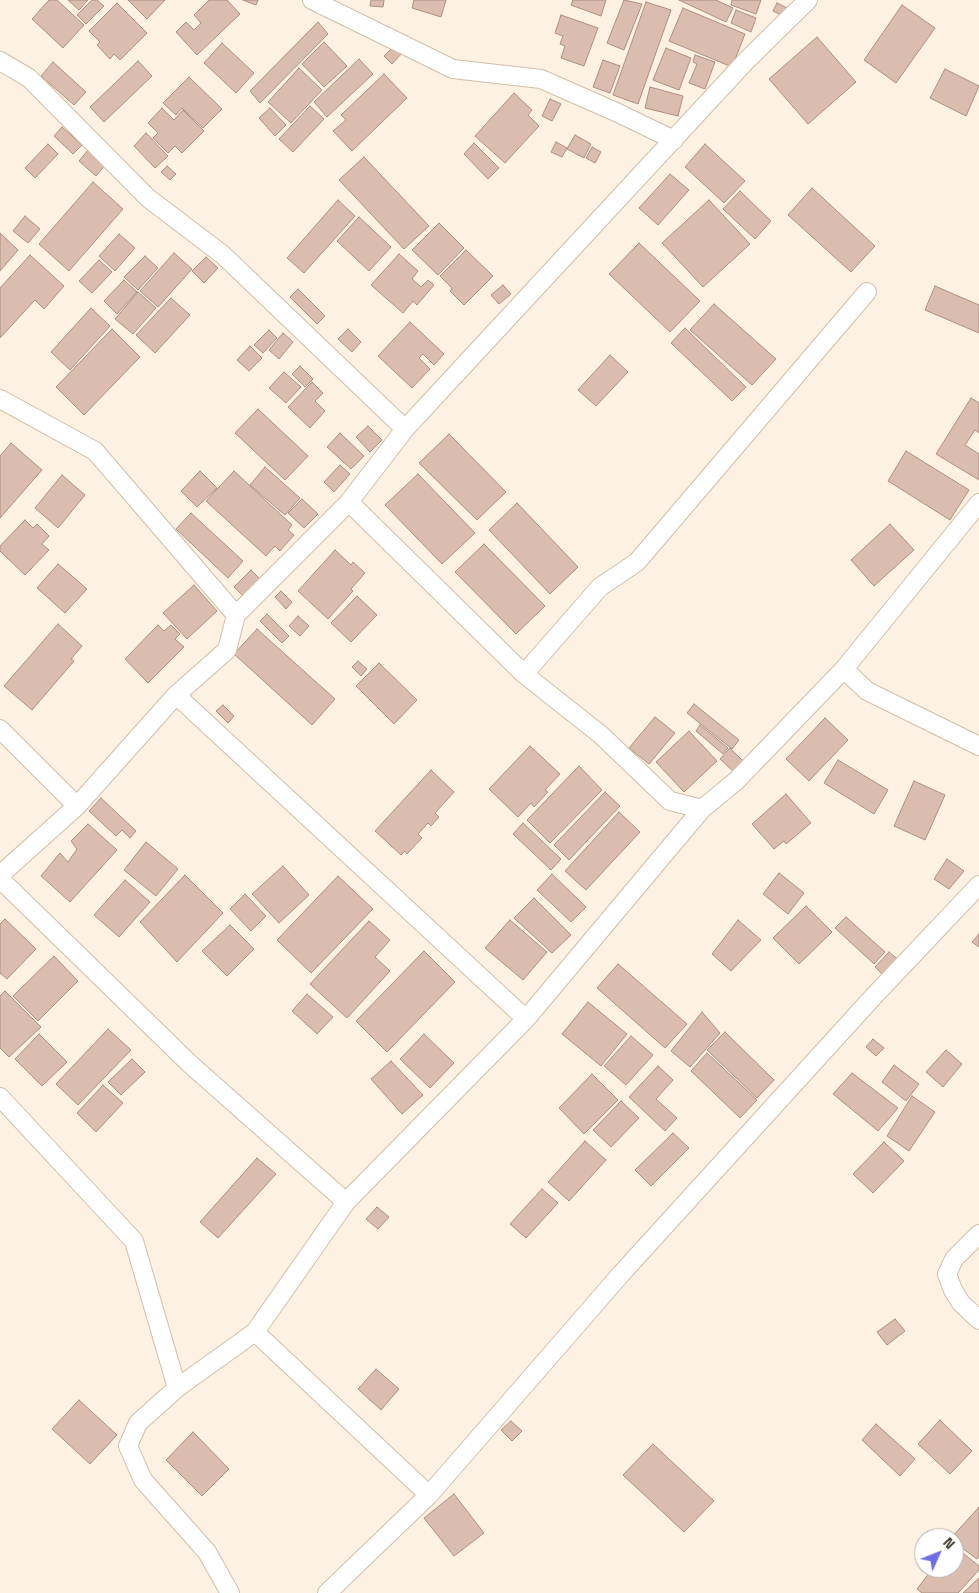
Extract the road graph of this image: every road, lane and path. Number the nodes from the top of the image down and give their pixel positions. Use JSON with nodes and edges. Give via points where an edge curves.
{"nodes":[{"id":1,"x":312,"y":0,"type":"edge"},
{"id":2,"x":808,"y":0,"type":"edge"},
{"id":3,"x":0,"y":61,"type":"edge"},
{"id":4,"x":674,"y":140,"type":"junction"},
{"id":5,"x":867,"y":292,"type":"dead end"},
{"id":6,"x":0,"y":399,"type":"edge"},
{"id":7,"x":404,"y":428,"type":"junction"},
{"id":8,"x":349,"y":502,"type":"junction"},
{"id":9,"x":979,"y":503,"type":"edge"},
{"id":10,"x":236,"y":615,"type":"junction"},
{"id":11,"x":844,"y":669,"type":"junction"},
{"id":12,"x":524,"y":674,"type":"junction"},
{"id":13,"x":176,"y":695,"type":"junction"},
{"id":14,"x":0,"y":730,"type":"edge"},
{"id":15,"x":979,"y":746,"type":"edge"},
{"id":16,"x":77,"y":806,"type":"junction"},
{"id":17,"x":702,"y":810,"type":"junction"},
{"id":18,"x":0,"y":875,"type":"edge"},
{"id":19,"x":0,"y":879,"type":"edge"},
{"id":20,"x":979,"y":885,"type":"edge"},
{"id":21,"x":526,"y":1019,"type":"junction"},
{"id":22,"x":0,"y":1097,"type":"edge"},
{"id":23,"x":346,"y":1202,"type":"junction"},
{"id":24,"x":979,"y":1234,"type":"edge"},
{"id":25,"x":979,"y":1320,"type":"edge"},
{"id":26,"x":254,"y":1332,"type":"junction"},
{"id":27,"x":177,"y":1388,"type":"junction"},
{"id":28,"x":429,"y":1495,"type":"junction"},
{"id":29,"x":230,"y":1593,"type":"edge"},
{"id":30,"x":327,"y":1593,"type":"edge"}],
"edges":[{"from":1,"to":4,"type":"street","via":[[454,69],[541,79]]},
{"from":2,"to":4,"type":"street","via":[[747,60]]},
{"from":3,"to":7,"type":"street","via":[[29,78],[148,198],[223,255]]},
{"from":4,"to":7,"type":"street"},
{"from":5,"to":12,"type":"street","via":[[637,562],[600,587]]},
{"from":6,"to":10,"type":"street","via":[[95,451]]},
{"from":7,"to":8,"type":"street"},
{"from":8,"to":10,"type":"street"},
{"from":8,"to":12,"type":"street"},
{"from":9,"to":11,"type":"street"},
{"from":10,"to":13,"type":"street","via":[[227,650]]},
{"from":11,"to":15,"type":"street","via":[[867,691]]},
{"from":11,"to":17,"type":"street","via":[[736,781]]},
{"from":12,"to":17,"type":"street","via":[[601,735],[670,801]]},
{"from":13,"to":16,"type":"street"},
{"from":13,"to":21,"type":"street"},
{"from":14,"to":16,"type":"street"},
{"from":16,"to":18,"type":"street"},
{"from":17,"to":21,"type":"street"},
{"from":19,"to":23,"type":"street","via":[[190,1064]]},
{"from":20,"to":28,"type":"street","via":[[621,1274]]},
{"from":21,"to":23,"type":"street"},
{"from":22,"to":27,"type":"street","via":[[134,1241]]},
{"from":23,"to":26,"type":"street"},
{"from":24,"to":25,"type":"street","via":[[954,1258],[947,1274],[961,1303]]},
{"from":26,"to":27,"type":"street"},
{"from":26,"to":28,"type":"street"},
{"from":27,"to":29,"type":"street","via":[[138,1423],[128,1446],[143,1480],[207,1552]]},
{"from":28,"to":30,"type":"street"}]}
